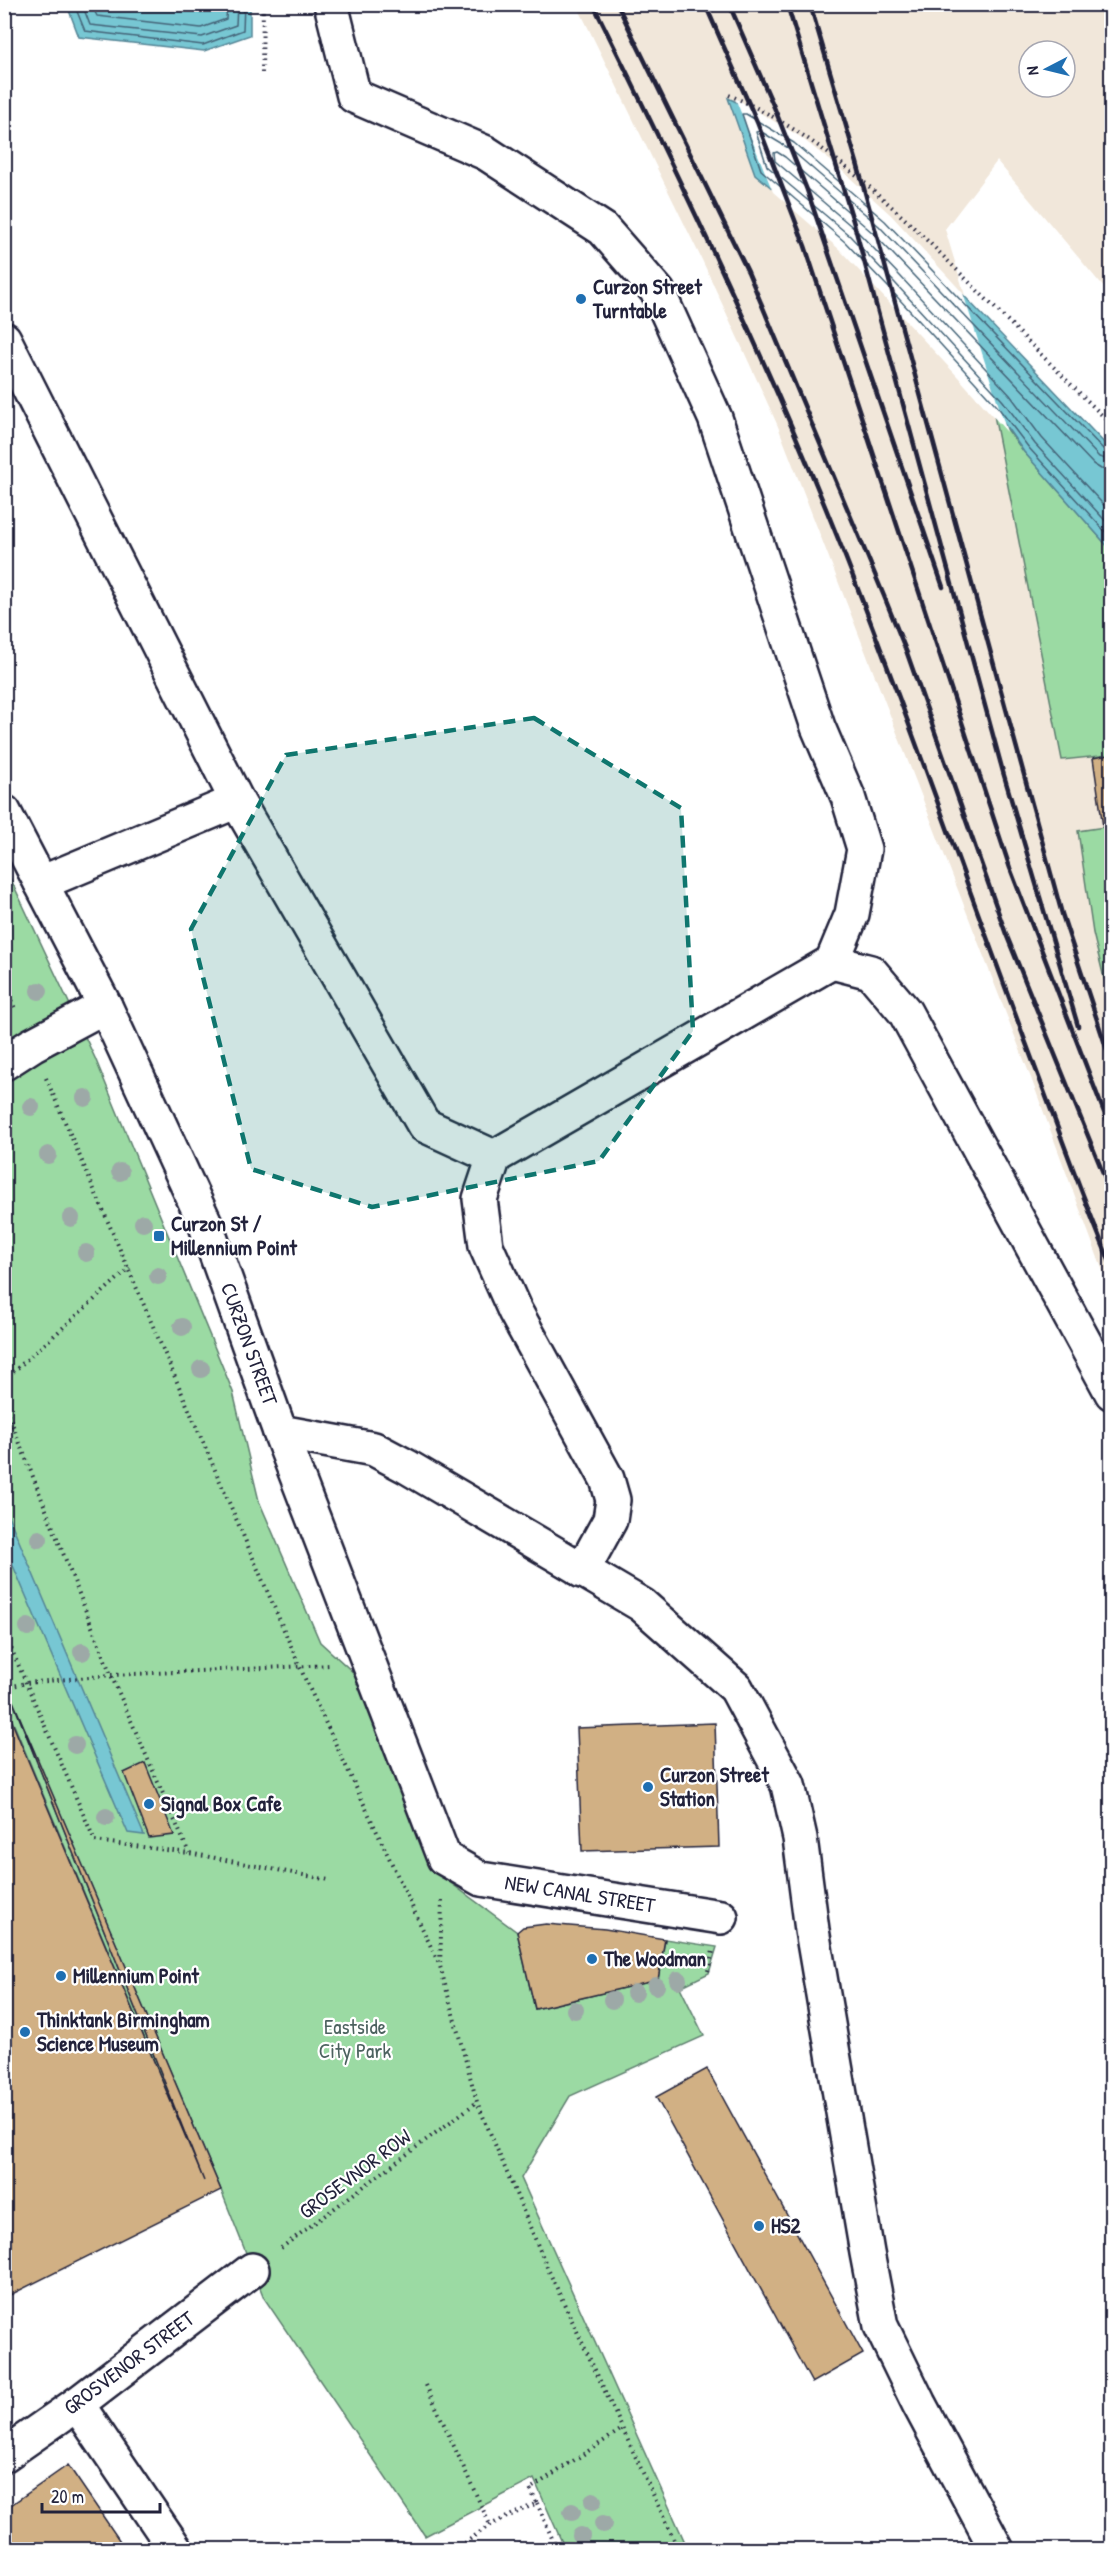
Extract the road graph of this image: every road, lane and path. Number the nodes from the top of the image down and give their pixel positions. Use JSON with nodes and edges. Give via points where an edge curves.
{"nodes":[{"id":1,"x":263,"y":4,"type":"edge"},
{"id":2,"x":331,"y":4,"type":"edge"},
{"id":3,"x":262,"y":74,"type":"dead end"},
{"id":4,"x":729,"y":95,"type":"dead end"},
{"id":5,"x":4,"y":339,"type":"edge"},
{"id":6,"x":1112,"y":425,"type":"edge"},
{"id":7,"x":237,"y":801,"type":"junction"},
{"id":8,"x":4,"y":812,"type":"edge"},
{"id":9,"x":41,"y":883,"type":"junction"},
{"id":10,"x":832,"y":962,"type":"junction"},
{"id":11,"x":4,"y":984,"type":"edge"},
{"id":12,"x":105,"y":1006,"type":"junction"},
{"id":13,"x":32,"y":1045,"type":"junction"},
{"id":14,"x":4,"y":1063,"type":"edge"},
{"id":15,"x":494,"y":1156,"type":"junction"},
{"id":16,"x":130,"y":1268,"type":"junction"},
{"id":17,"x":4,"y":1380,"type":"edge"},
{"id":18,"x":1112,"y":1393,"type":"edge"},
{"id":19,"x":4,"y":1403,"type":"edge"},
{"id":20,"x":280,"y":1432,"type":"junction"},
{"id":21,"x":582,"y":1571,"type":"junction"},
{"id":22,"x":4,"y":1632,"type":"edge"},
{"id":23,"x":368,"y":1662,"type":"junction"},
{"id":24,"x":300,"y":1667,"type":"junction"},
{"id":25,"x":111,"y":1675,"type":"junction"},
{"id":26,"x":26,"y":1683,"type":"junction"},
{"id":27,"x":4,"y":1688,"type":"edge"},
{"id":28,"x":189,"y":1853,"type":"junction"},
{"id":29,"x":444,"y":1858,"type":"junction"},
{"id":30,"x":329,"y":1880,"type":"dead end"},
{"id":31,"x":721,"y":1917,"type":"dead end"},
{"id":32,"x":440,"y":1966,"type":"junction"},
{"id":33,"x":477,"y":2102,"type":"junction"},
{"id":34,"x":252,"y":2270,"type":"joint"},
{"id":35,"x":426,"y":2385,"type":"dead end"},
{"id":36,"x":77,"y":2404,"type":"junction"},
{"id":37,"x":621,"y":2429,"type":"junction"},
{"id":38,"x":4,"y":2455,"type":"edge"},
{"id":39,"x":537,"y":2503,"type":"junction"},
{"id":40,"x":490,"y":2525,"type":"junction"},
{"id":41,"x":176,"y":2550,"type":"edge"},
{"id":42,"x":455,"y":2550,"type":"edge"},
{"id":43,"x":557,"y":2550,"type":"edge"},
{"id":44,"x":679,"y":2550,"type":"edge"},
{"id":45,"x":997,"y":2550,"type":"edge"}],
"edges":[{"from":1,"to":3,"type":"path"},
{"from":2,"to":10,"type":"street","via":[[354,96],[486,153],[603,229],[658,292],[715,418],[818,727],[848,797],[864,849],[852,914]]},
{"from":4,"to":6,"type":"path","via":[[799,132],[891,206]]},
{"from":5,"to":7,"type":"street"},
{"from":7,"to":9,"type":"street"},
{"from":7,"to":15,"type":"street","via":[[424,1125]]},
{"from":8,"to":9,"type":"street","name":"CURZON STREET"},
{"from":9,"to":12,"type":"street","name":"CURZON STREET"},
{"from":10,"to":15,"type":"street"},
{"from":10,"to":18,"type":"street","via":[[871,972],[905,1012]]},
{"from":11,"to":13,"type":"path"},
{"from":12,"to":13,"type":"street"},
{"from":12,"to":20,"type":"street","name":"CURZON STREET","via":[[206,1223]]},
{"from":13,"to":14,"type":"street"},
{"from":13,"to":16,"type":"path"},
{"from":15,"to":21,"type":"street","via":[[480,1199],[486,1246],[515,1311],[607,1479],[613,1500],[610,1520]]},
{"from":16,"to":17,"type":"path"},
{"from":16,"to":24,"type":"path"},
{"from":19,"to":25,"type":"path"},
{"from":20,"to":21,"type":"street","via":[[374,1449]]},
{"from":20,"to":23,"type":"street","name":"CURZON STREET"},
{"from":21,"to":45,"type":"street","via":[[642,1605],[736,1688],[788,1785],[881,2326]]},
{"from":22,"to":26,"type":"path"},
{"from":23,"to":24,"type":"path"},
{"from":23,"to":29,"type":"street","name":"CURZON STREET"},
{"from":24,"to":25,"type":"path"},
{"from":24,"to":32,"type":"path"},
{"from":25,"to":26,"type":"path"},
{"from":25,"to":28,"type":"path"},
{"from":26,"to":27,"type":"path"},
{"from":26,"to":28,"type":"path","via":[[95,1841]]},
{"from":28,"to":30,"type":"path"},
{"from":29,"to":31,"type":"street","name":"NEW CANAL STREET","via":[[481,1879]]},
{"from":29,"to":32,"type":"path"},
{"from":32,"to":33,"type":"path"},
{"from":33,"to":34,"type":"path","name":"GROSEVNOR ROW"},
{"from":33,"to":37,"type":"path"},
{"from":34,"to":36,"type":"street","name":"GROSVENOR STREET"},
{"from":35,"to":40,"type":"path"},
{"from":36,"to":38,"type":"street","name":"GROSVENOR STREET"},
{"from":36,"to":41,"type":"street"},
{"from":37,"to":39,"type":"path","via":[[530,2488]]},
{"from":37,"to":44,"type":"path"},
{"from":39,"to":40,"type":"path"},
{"from":39,"to":43,"type":"path"},
{"from":40,"to":42,"type":"path"}]}
